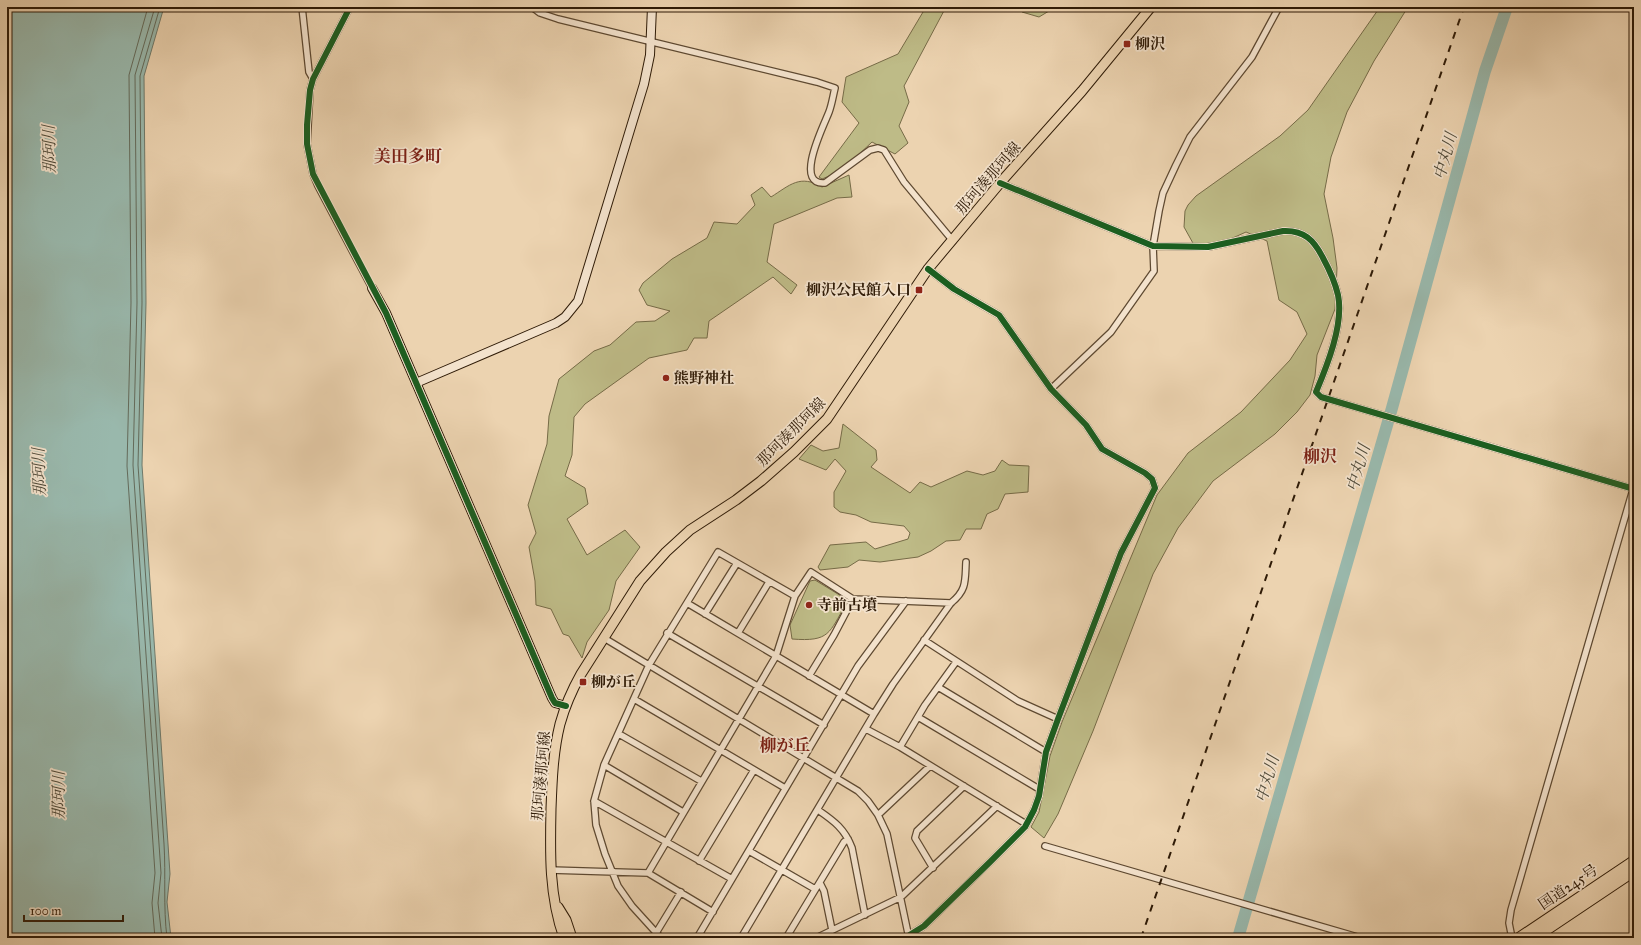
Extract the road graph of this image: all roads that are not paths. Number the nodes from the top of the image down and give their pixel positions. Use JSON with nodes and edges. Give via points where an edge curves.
{"nodes":[{"id":1,"x":302,"y":7,"type":"edge"},
{"id":2,"x":350,"y":7,"type":"edge"},
{"id":3,"x":532,"y":7,"type":"edge"},
{"id":4,"x":652,"y":7,"type":"edge"},
{"id":5,"x":1151,"y":7,"type":"edge"},
{"id":6,"x":1279,"y":7,"type":"edge"},
{"id":7,"x":651,"y":42,"type":"junction"},
{"id":8,"x":313,"y":79,"type":"junction"},
{"id":9,"x":1000,"y":183,"type":"junction"},
{"id":10,"x":952,"y":241,"type":"junction"},
{"id":11,"x":1153,"y":246,"type":"junction"},
{"id":12,"x":928,"y":270,"type":"junction"},
{"id":13,"x":372,"y":288,"type":"joint"},
{"id":14,"x":416,"y":383,"type":"junction"},
{"id":15,"x":1051,"y":389,"type":"junction"},
{"id":16,"x":1634,"y":488,"type":"edge"},
{"id":17,"x":966,"y":562,"type":"dead end"},
{"id":18,"x":737,"y":563,"type":"junction"},
{"id":19,"x":769,"y":582,"type":"junction"},
{"id":20,"x":795,"y":596,"type":"junction"},
{"id":21,"x":853,"y":598,"type":"junction"},
{"id":22,"x":906,"y":601,"type":"junction"},
{"id":23,"x":687,"y":603,"type":"junction"},
{"id":24,"x":951,"y":603,"type":"junction"},
{"id":25,"x":705,"y":614,"type":"junction"},
{"id":26,"x":667,"y":633,"type":"junction"},
{"id":27,"x":738,"y":633,"type":"junction"},
{"id":28,"x":604,"y":638,"type":"junction"},
{"id":29,"x":924,"y":640,"type":"junction"},
{"id":30,"x":776,"y":656,"type":"junction"},
{"id":31,"x":956,"y":662,"type":"junction"},
{"id":32,"x":649,"y":665,"type":"junction"},
{"id":33,"x":809,"y":676,"type":"junction"},
{"id":34,"x":759,"y":687,"type":"junction"},
{"id":35,"x":938,"y":687,"type":"junction"},
{"id":36,"x":842,"y":695,"type":"junction"},
{"id":37,"x":634,"y":699,"type":"junction"},
{"id":38,"x":566,"y":706,"type":"junction"},
{"id":39,"x":874,"y":714,"type":"junction"},
{"id":40,"x":918,"y":717,"type":"junction"},
{"id":41,"x":1058,"y":719,"type":"junction"},
{"id":42,"x":738,"y":720,"type":"junction"},
{"id":43,"x":824,"y":725,"type":"junction"},
{"id":44,"x":866,"y":729,"type":"junction"},
{"id":45,"x":619,"y":734,"type":"junction"},
{"id":46,"x":900,"y":747,"type":"junction"},
{"id":47,"x":721,"y":750,"type":"junction"},
{"id":48,"x":1046,"y":752,"type":"junction"},
{"id":49,"x":804,"y":757,"type":"junction"},
{"id":50,"x":604,"y":765,"type":"junction"},
{"id":51,"x":930,"y":766,"type":"junction"},
{"id":52,"x":754,"y":770,"type":"junction"},
{"id":53,"x":837,"y":778,"type":"junction"},
{"id":54,"x":702,"y":781,"type":"junction"},
{"id":55,"x":964,"y":786,"type":"junction"},
{"id":56,"x":785,"y":788,"type":"junction"},
{"id":57,"x":1039,"y":789,"type":"junction"},
{"id":58,"x":594,"y":801,"type":"junction"},
{"id":59,"x":996,"y":806,"type":"junction"},
{"id":60,"x":818,"y":810,"type":"junction"},
{"id":61,"x":683,"y":812,"type":"junction"},
{"id":62,"x":878,"y":815,"type":"junction"},
{"id":63,"x":1026,"y":824,"type":"junction"},
{"id":64,"x":848,"y":839,"type":"junction"},
{"id":65,"x":666,"y":843,"type":"junction"},
{"id":66,"x":1046,"y":846,"type":"dead end"},
{"id":67,"x":749,"y":851,"type":"junction"},
{"id":68,"x":699,"y":861,"type":"junction"},
{"id":69,"x":1634,"y":861,"type":"edge"},
{"id":70,"x":933,"y":868,"type":"junction"},
{"id":71,"x":550,"y":870,"type":"junction"},
{"id":72,"x":782,"y":870,"type":"junction"},
{"id":73,"x":1634,"y":871,"type":"edge"},
{"id":74,"x":612,"y":873,"type":"junction"},
{"id":75,"x":648,"y":873,"type":"junction"},
{"id":76,"x":732,"y":879,"type":"junction"},
{"id":77,"x":820,"y":882,"type":"junction"},
{"id":78,"x":815,"y":889,"type":"junction"},
{"id":79,"x":681,"y":892,"type":"junction"},
{"id":80,"x":901,"y":897,"type":"junction"},
{"id":81,"x":556,"y":904,"type":"junction"},
{"id":82,"x":713,"y":912,"type":"junction"},
{"id":83,"x":865,"y":915,"type":"junction"},
{"id":84,"x":832,"y":930,"type":"junction"},
{"id":85,"x":656,"y":933,"type":"junction"},
{"id":86,"x":908,"y":937,"type":"edge"},
{"id":87,"x":564,"y":938,"type":"edge"},
{"id":88,"x":572,"y":938,"type":"edge"},
{"id":89,"x":661,"y":938,"type":"edge"},
{"id":90,"x":697,"y":938,"type":"edge"},
{"id":91,"x":741,"y":938,"type":"edge"},
{"id":92,"x":786,"y":938,"type":"edge"},
{"id":93,"x":816,"y":938,"type":"edge"},
{"id":94,"x":1361,"y":938,"type":"edge"},
{"id":95,"x":1512,"y":938,"type":"edge"},
{"id":96,"x":1519,"y":938,"type":"edge"},
{"id":97,"x":1534,"y":938,"type":"edge"}],
"edges":[{"from":1,"to":8,"type":"street","via":[[309,72]]},
{"from":2,"to":8,"type":"street"},
{"from":3,"to":7,"type":"street","via":[[540,13],[558,19]]},
{"from":4,"to":7,"type":"street"},
{"from":5,"to":9,"type":"main road","name":"那珂湊那珂線","via":[[1082,91]]},
{"from":6,"to":11,"type":"street","via":[[1252,57],[1190,137],[1163,193]]},
{"from":7,"to":10,"type":"street","via":[[835,88],[830,110],[811,158],[810,168],[815,181],[819,184],[825,183],[870,150],[884,150],[904,182]]},
{"from":7,"to":14,"type":"street","via":[[644,84],[630,134],[583,291],[573,309],[556,323]]},
{"from":8,"to":13,"type":"street","via":[[307,144],[313,174]]},
{"from":9,"to":10,"type":"main road","name":"那珂湊那珂線"},
{"from":9,"to":11,"type":"street"},
{"from":10,"to":12,"type":"main road","name":"那珂湊那珂線"},
{"from":11,"to":15,"type":"street","via":[[1154,271],[1111,332]]},
{"from":11,"to":16,"type":"street","via":[[1208,247],[1284,231],[1294,231],[1311,238],[1332,277],[1339,302],[1331,356],[1316,392],[1321,398]]},
{"from":12,"to":15,"type":"street","via":[[954,289],[999,315]]},
{"from":12,"to":28,"type":"main road","name":"那珂湊那珂線","via":[[827,419],[761,481],[674,544],[640,581]]},
{"from":13,"to":14,"type":"street","via":[[386,313]]},
{"from":14,"to":38,"type":"street","via":[[552,698],[555,703]]},
{"from":15,"to":41,"type":"street","via":[[1086,425],[1102,449],[1145,473],[1152,479],[1155,488],[1122,553]]},
{"from":16,"to":95,"type":"street","via":[[1511,910],[1509,922]]},
{"from":17,"to":24,"type":"street","via":[[964,588]]},
{"from":18,"to":19,"type":"street"},
{"from":18,"to":23,"type":"street","via":[[718,552]]},
{"from":18,"to":25,"type":"street"},
{"from":19,"to":20,"type":"street"},
{"from":19,"to":27,"type":"street"},
{"from":20,"to":21,"type":"street","via":[[811,572]]},
{"from":20,"to":30,"type":"street"},
{"from":21,"to":22,"type":"street"},
{"from":21,"to":33,"type":"street"},
{"from":22,"to":24,"type":"street"},
{"from":22,"to":36,"type":"street","via":[[858,666]]},
{"from":23,"to":25,"type":"street"},
{"from":23,"to":26,"type":"street"},
{"from":24,"to":29,"type":"street"},
{"from":25,"to":27,"type":"street"},
{"from":26,"to":32,"type":"street"},
{"from":26,"to":34,"type":"street"},
{"from":27,"to":30,"type":"street"},
{"from":28,"to":32,"type":"street"},
{"from":28,"to":38,"type":"main road","name":"那珂湊那珂線","via":[[581,674]]},
{"from":29,"to":31,"type":"street"},
{"from":29,"to":39,"type":"street"},
{"from":30,"to":33,"type":"street"},
{"from":30,"to":34,"type":"street"},
{"from":31,"to":35,"type":"street"},
{"from":31,"to":41,"type":"street","via":[[1018,701]]},
{"from":32,"to":37,"type":"street"},
{"from":32,"to":42,"type":"street"},
{"from":33,"to":36,"type":"street"},
{"from":34,"to":42,"type":"street"},
{"from":34,"to":43,"type":"street"},
{"from":35,"to":40,"type":"street"},
{"from":35,"to":48,"type":"street"},
{"from":36,"to":39,"type":"street"},
{"from":36,"to":43,"type":"street"},
{"from":37,"to":45,"type":"street"},
{"from":37,"to":47,"type":"street"},
{"from":38,"to":71,"type":"main road","name":"那珂湊那珂線","via":[[560,724],[554,762]]},
{"from":39,"to":44,"type":"street"},
{"from":40,"to":46,"type":"street"},
{"from":40,"to":57,"type":"street"},
{"from":41,"to":48,"type":"street"},
{"from":42,"to":47,"type":"street"},
{"from":42,"to":49,"type":"street"},
{"from":43,"to":49,"type":"street"},
{"from":44,"to":46,"type":"street"},
{"from":44,"to":53,"type":"street"},
{"from":45,"to":50,"type":"street"},
{"from":45,"to":54,"type":"street"},
{"from":46,"to":51,"type":"street"},
{"from":47,"to":52,"type":"street"},
{"from":47,"to":54,"type":"street"},
{"from":48,"to":57,"type":"street"},
{"from":49,"to":53,"type":"street"},
{"from":49,"to":56,"type":"street"},
{"from":50,"to":58,"type":"street"},
{"from":50,"to":61,"type":"street"},
{"from":51,"to":55,"type":"street"},
{"from":51,"to":62,"type":"street"},
{"from":52,"to":56,"type":"street"},
{"from":52,"to":68,"type":"street"},
{"from":53,"to":60,"type":"street"},
{"from":53,"to":62,"type":"street","via":[[858,791]]},
{"from":54,"to":61,"type":"street"},
{"from":55,"to":59,"type":"street"},
{"from":55,"to":70,"type":"street","via":[[917,831],[915,838]]},
{"from":56,"to":67,"type":"street"},
{"from":57,"to":63,"type":"street","via":[[1034,810]]},
{"from":58,"to":65,"type":"street"},
{"from":58,"to":74,"type":"street","via":[[596,825]]},
{"from":59,"to":63,"type":"street"},
{"from":59,"to":70,"type":"street"},
{"from":60,"to":64,"type":"street","via":[[838,824]]},
{"from":60,"to":72,"type":"street"},
{"from":61,"to":65,"type":"street"},
{"from":62,"to":80,"type":"street","via":[[887,834]]},
{"from":63,"to":86,"type":"street","via":[[924,926]]},
{"from":64,"to":77,"type":"street"},
{"from":64,"to":83,"type":"street"},
{"from":65,"to":68,"type":"street"},
{"from":65,"to":75,"type":"street"},
{"from":66,"to":94,"type":"street"},
{"from":67,"to":72,"type":"street"},
{"from":67,"to":76,"type":"street"},
{"from":68,"to":76,"type":"street"},
{"from":69,"to":96,"type":"highway","name":"国道245号"},
{"from":70,"to":80,"type":"street"},
{"from":71,"to":74,"type":"street"},
{"from":71,"to":81,"type":"main road","name":"那珂湊那珂線"},
{"from":72,"to":78,"type":"street"},
{"from":72,"to":91,"type":"street"},
{"from":73,"to":97,"type":"highway","name":"国道245号"},
{"from":74,"to":75,"type":"street"},
{"from":74,"to":85,"type":"street","via":[[625,897]]},
{"from":75,"to":79,"type":"street"},
{"from":76,"to":82,"type":"street"},
{"from":77,"to":78,"type":"street"},
{"from":77,"to":84,"type":"street"},
{"from":78,"to":92,"type":"street"},
{"from":79,"to":82,"type":"street"},
{"from":79,"to":85,"type":"street"},
{"from":80,"to":83,"type":"street"},
{"from":80,"to":86,"type":"street"},
{"from":81,"to":87,"type":"main road","name":"那珂湊那珂線"},
{"from":81,"to":88,"type":"main road","name":"那珂湊那珂線","via":[[566,920]]},
{"from":82,"to":90,"type":"street"},
{"from":83,"to":84,"type":"street"},
{"from":84,"to":93,"type":"street"},
{"from":85,"to":89,"type":"street"}]}
